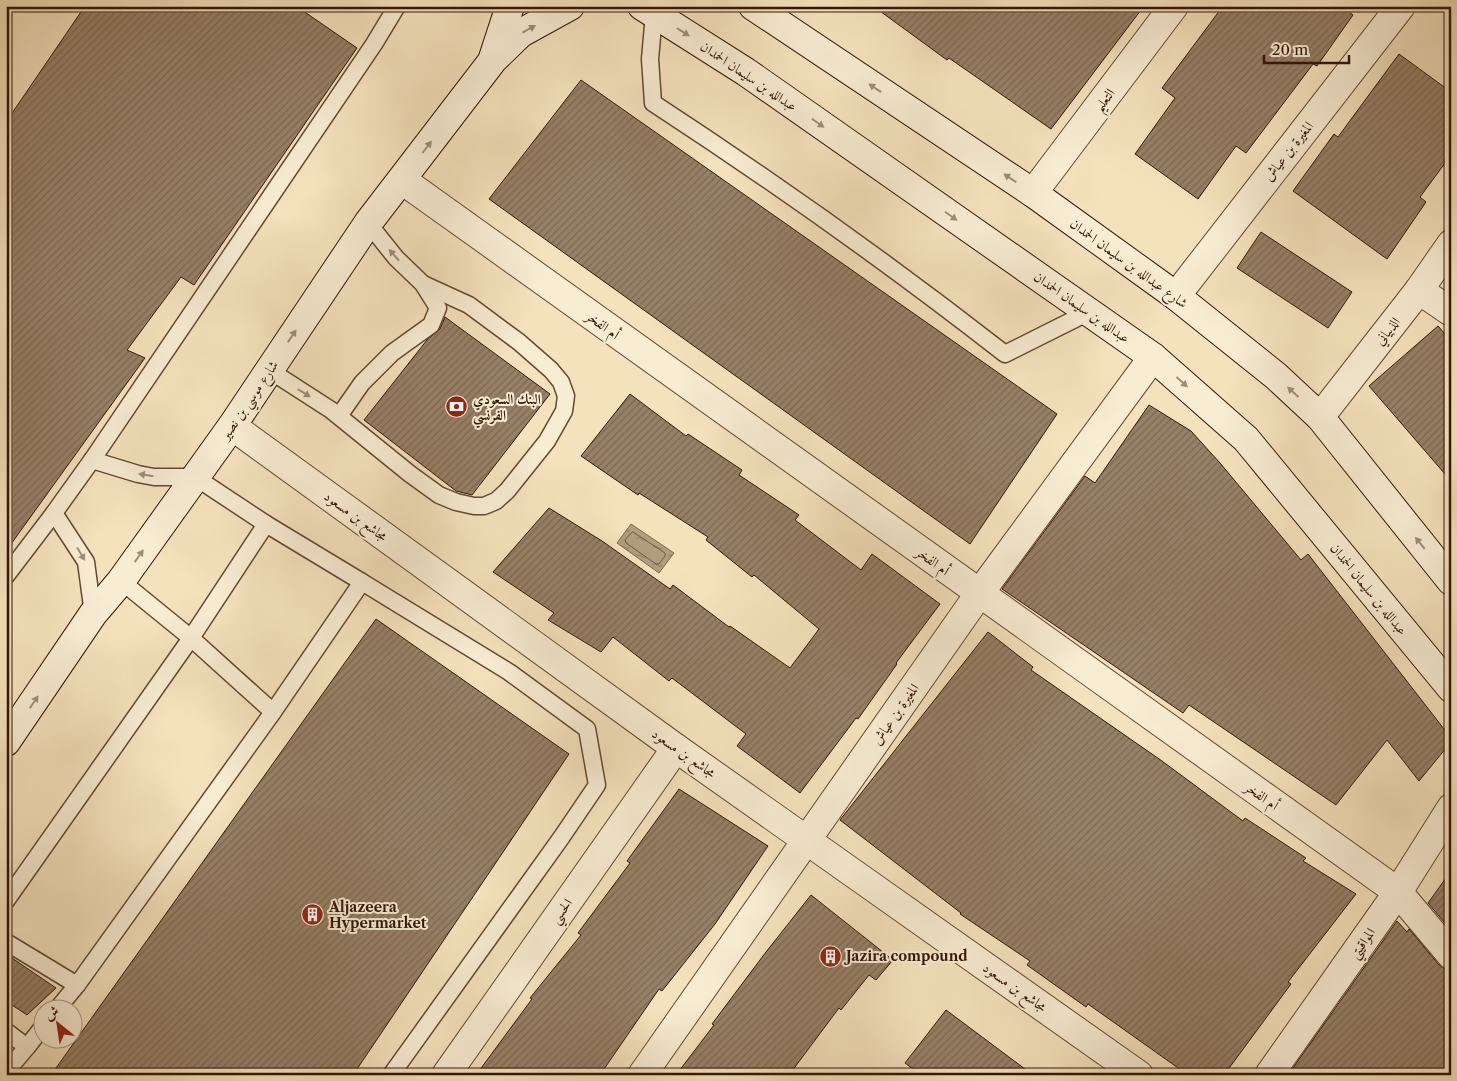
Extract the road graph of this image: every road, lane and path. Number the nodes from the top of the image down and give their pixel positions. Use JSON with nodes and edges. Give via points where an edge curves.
{"nodes":[{"id":1,"x":398,"y":6,"type":"edge"},
{"id":2,"x":510,"y":6,"type":"edge"},
{"id":3,"x":570,"y":6,"type":"edge"},
{"id":4,"x":753,"y":6,"type":"edge"},
{"id":5,"x":1174,"y":6,"type":"edge"},
{"id":6,"x":1401,"y":6,"type":"edge"},
{"id":7,"x":648,"y":10,"type":"edge"},
{"id":8,"x":492,"y":60,"type":"junction"},
{"id":9,"x":402,"y":180,"type":"junction"},
{"id":10,"x":1033,"y":193,"type":"junction"},
{"id":11,"x":368,"y":223,"type":"junction"},
{"id":12,"x":1451,"y":244,"type":"edge"},
{"id":13,"x":423,"y":284,"type":"junction"},
{"id":14,"x":1419,"y":290,"type":"junction"},
{"id":15,"x":1176,"y":296,"type":"junction"},
{"id":16,"x":1089,"y":312,"type":"junction"},
{"id":17,"x":1451,"y":312,"type":"edge"},
{"id":18,"x":1153,"y":357,"type":"junction"},
{"id":19,"x":269,"y":370,"type":"junction"},
{"id":20,"x":339,"y":416,"type":"junction"},
{"id":21,"x":1320,"y":417,"type":"junction"},
{"id":22,"x":232,"y":426,"type":"junction"},
{"id":23,"x":92,"y":460,"type":"junction"},
{"id":24,"x":195,"y":477,"type":"junction"},
{"id":25,"x":54,"y":513,"type":"junction"},
{"id":26,"x":266,"y":524,"type":"junction"},
{"id":27,"x":6,"y":576,"type":"edge"},
{"id":28,"x":1451,"y":581,"type":"edge"},
{"id":29,"x":121,"y":582,"type":"junction"},
{"id":30,"x":362,"y":582,"type":"junction"},
{"id":31,"x":979,"y":594,"type":"junction"},
{"id":32,"x":93,"y":614,"type":"junction"},
{"id":33,"x":191,"y":638,"type":"junction"},
{"id":34,"x":1451,"y":688,"type":"edge"},
{"id":35,"x":273,"y":712,"type":"junction"},
{"id":36,"x":6,"y":742,"type":"edge"},
{"id":37,"x":676,"y":748,"type":"junction"},
{"id":38,"x":1451,"y":808,"type":"edge"},
{"id":39,"x":806,"y":839,"type":"junction"},
{"id":40,"x":1398,"y":892,"type":"junction"},
{"id":41,"x":6,"y":901,"type":"edge"},
{"id":42,"x":6,"y":942,"type":"edge"},
{"id":43,"x":1451,"y":955,"type":"edge"},
{"id":44,"x":77,"y":986,"type":"junction"},
{"id":45,"x":67,"y":998,"type":"edge"},
{"id":46,"x":6,"y":1031,"type":"edge"},
{"id":47,"x":32,"y":1041,"type":"edge"},
{"id":48,"x":27,"y":1047,"type":"junction"},
{"id":49,"x":6,"y":1072,"type":"edge"},
{"id":50,"x":391,"y":1075,"type":"edge"},
{"id":51,"x":446,"y":1075,"type":"edge"},
{"id":52,"x":642,"y":1075,"type":"edge"},
{"id":53,"x":1139,"y":1075,"type":"edge"},
{"id":54,"x":1268,"y":1075,"type":"edge"}],
"edges":[{"from":1,"to":23,"type":"lane"},
{"from":2,"to":8,"type":"street"},
{"from":8,"to":3,"type":"street","one_way":true,"via":[[521,33]]},
{"from":10,"to":4,"type":"street","name":"شارع عبدالله بن سليمان الحمدان","one_way":true},
{"from":5,"to":10,"type":"street","name":"التعليم"},
{"from":6,"to":15,"type":"street","name":"المغيرة بن عياش"},
{"from":7,"to":16,"type":"street","name":"عبدالله بن سليمان الحمدان","one_way":true,"via":[[746,72]]},
{"from":7,"to":16,"type":"lane","via":[[653,103],[807,207],[1005,354]]},
{"from":9,"to":8,"type":"street","name":"شارع موسي بن نصير","one_way":true},
{"from":9,"to":11,"type":"street","name":"شارع موسي بن نصير"},
{"from":9,"to":31,"type":"street","name":"أم الفخر"},
{"from":10,"to":15,"type":"street","name":"شارع عبدالله بن سليمان الحمدان"},
{"from":13,"to":11,"type":"lane","one_way":true,"via":[[396,258]]},
{"from":19,"to":11,"type":"street","name":"شارع موسي بن نصير","one_way":true},
{"from":12,"to":14,"type":"street","name":"الذبياني"},
{"from":13,"to":20,"type":"lane","via":[[438,308],[431,325],[392,353],[362,383]]},
{"from":13,"to":20,"type":"lane","via":[[469,305],[519,342],[561,382],[566,396],[564,411],[546,441],[496,502],[474,506],[440,495]]},
{"from":14,"to":17,"type":"street"},
{"from":14,"to":21,"type":"street","name":"الذبياني"},
{"from":21,"to":15,"type":"street","name":"شارع عبدالله بن سليمان الحمدان","one_way":true,"via":[[1276,376]]},
{"from":16,"to":18,"type":"street","name":"عبدالله بن سليمان الحمدان"},
{"from":18,"to":31,"type":"street","name":"المغيرة بن عياش"},
{"from":18,"to":34,"type":"street","name":"عبدالله بن سليمان الحمدان","one_way":true,"via":[[1246,439]]},
{"from":19,"to":20,"type":"lane","one_way":true},
{"from":19,"to":22,"type":"street","name":"شارع موسي بن نصير"},
{"from":28,"to":21,"type":"street","name":"شارع عبدالله بن سليمان الحمدان","one_way":true},
{"from":22,"to":24,"type":"street","name":"شارع موسي بن نصير"},
{"from":22,"to":37,"type":"street","name":"مجاشع بن مسعود"},
{"from":24,"to":23,"type":"lane","one_way":true,"via":[[154,477]]},
{"from":23,"to":25,"type":"lane"},
{"from":24,"to":26,"type":"lane"},
{"from":29,"to":24,"type":"street","name":"شارع موسي بن نصير","one_way":true},
{"from":25,"to":27,"type":"lane"},
{"from":25,"to":32,"type":"lane","one_way":true,"via":[[86,562]]},
{"from":26,"to":30,"type":"lane"},
{"from":26,"to":33,"type":"lane"},
{"from":29,"to":32,"type":"street","name":"شارع موسي بن نصير"},
{"from":29,"to":33,"type":"lane"},
{"from":30,"to":35,"type":"lane"},
{"from":30,"to":50,"type":"lane","via":[[509,672],[587,729],[597,785]]},
{"from":31,"to":39,"type":"street","name":"المغيرة بن عياش"},
{"from":31,"to":40,"type":"street","name":"أم الفخر"},
{"from":36,"to":32,"type":"street","name":"شارع موسي بن نصير","one_way":true},
{"from":33,"to":35,"type":"lane"},
{"from":33,"to":41,"type":"lane"},
{"from":35,"to":44,"type":"lane"},
{"from":37,"to":39,"type":"street","name":"مجاشع بن مسعود"},
{"from":37,"to":51,"type":"street","name":"الحسي"},
{"from":38,"to":40,"type":"street","name":"المواقيتي"},
{"from":39,"to":52,"type":"street","name":"المغيرة بن عياش"},
{"from":39,"to":53,"type":"street","name":"مجاشع بن مسعود"},
{"from":40,"to":43,"type":"street","name":"أم الفخر"},
{"from":40,"to":54,"type":"street","name":"المواقيتي"},
{"from":42,"to":44,"type":"lane"},
{"from":44,"to":45,"type":"lane"},
{"from":46,"to":48,"type":"lane"},
{"from":47,"to":48,"type":"lane"},
{"from":48,"to":49,"type":"lane"}]}
